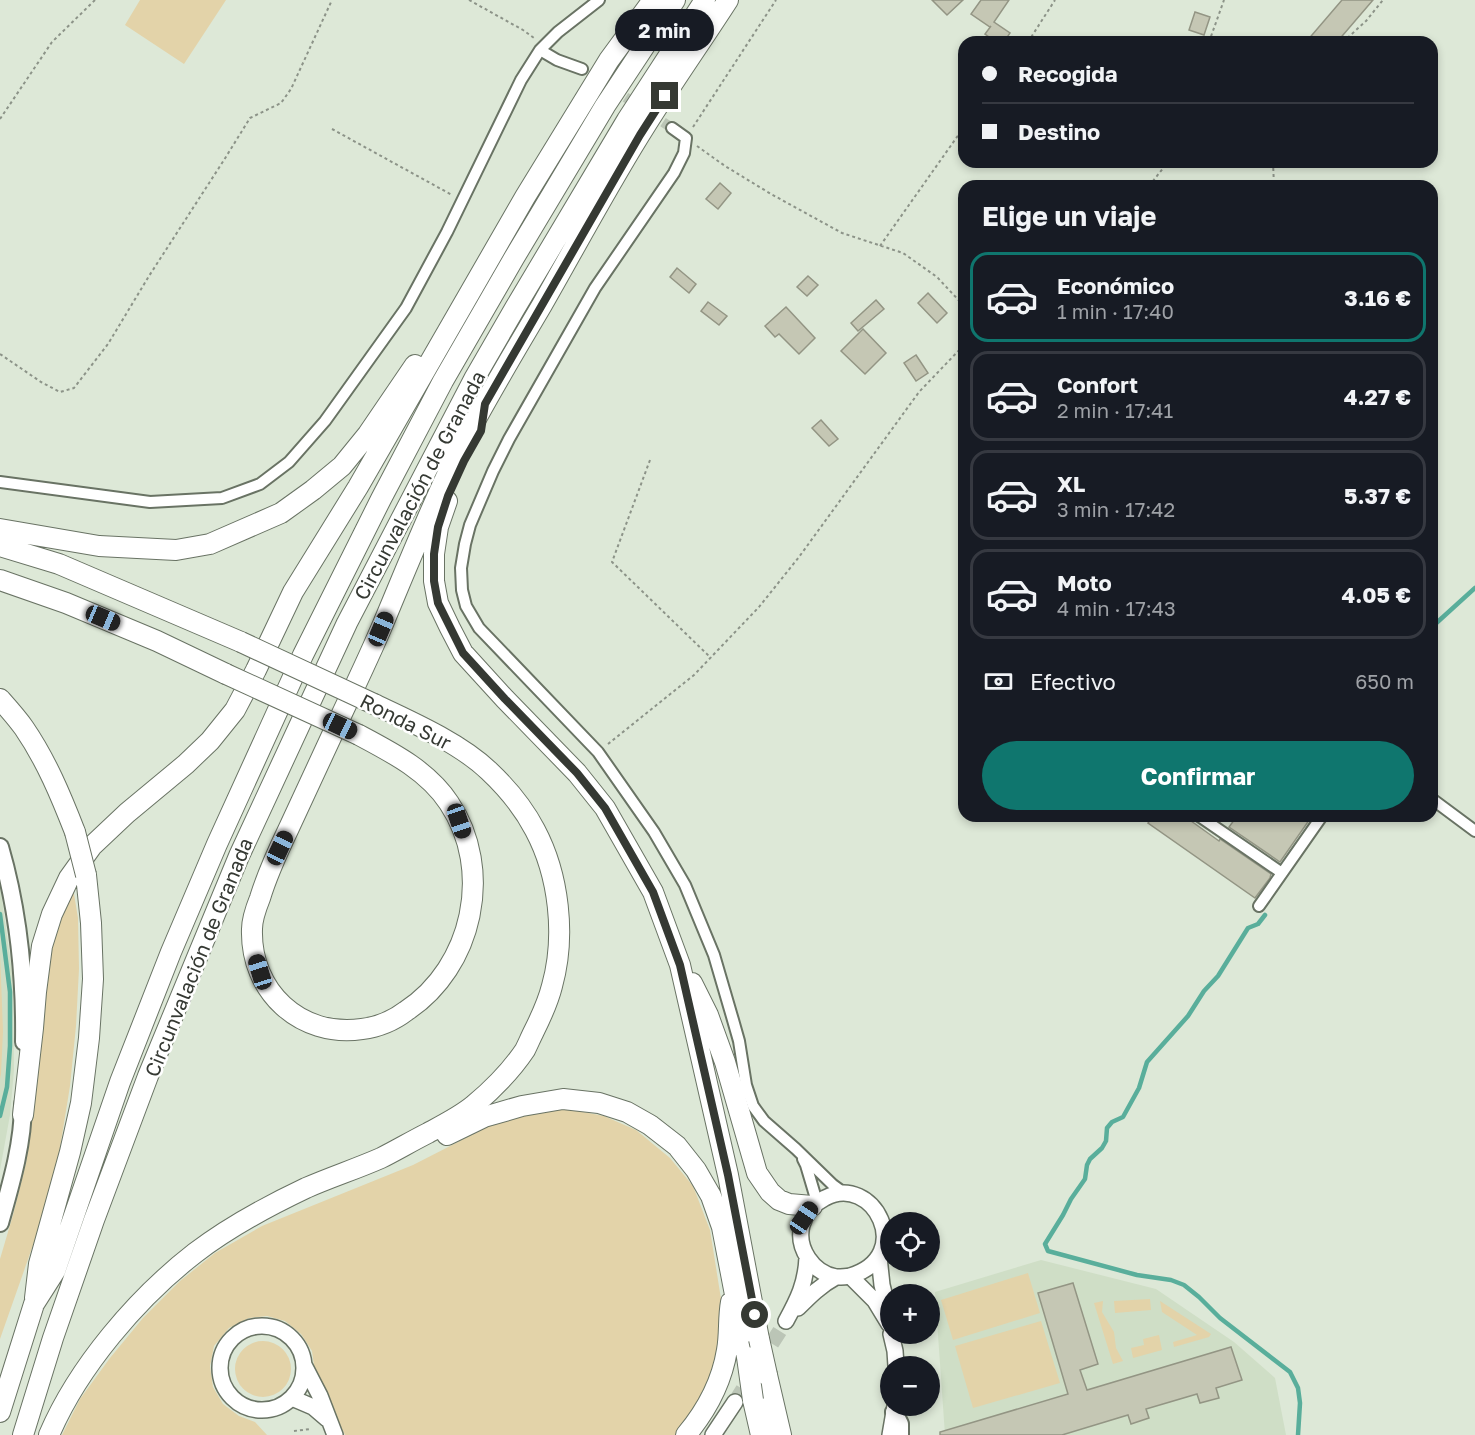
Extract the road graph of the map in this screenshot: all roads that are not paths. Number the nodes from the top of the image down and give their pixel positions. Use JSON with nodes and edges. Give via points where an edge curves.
{"nodes":[{"id":1,"x":599,"y":0,"type":"edge"},
{"id":2,"x":653,"y":0,"type":"edge"},
{"id":3,"x":675,"y":0,"type":"edge"},
{"id":4,"x":705,"y":0,"type":"edge"},
{"id":5,"x":728,"y":0,"type":"edge"},
{"id":6,"x":540,"y":50,"type":"junction"},
{"id":7,"x":582,"y":69,"type":"dead end"},
{"id":8,"x":672,"y":128,"type":"tunnel mouth"},
{"id":9,"x":455,"y":317,"type":"junction"},
{"id":10,"x":485,"y":404,"type":"junction"},
{"id":11,"x":0,"y":482,"type":"edge"},
{"id":12,"x":0,"y":529,"type":"edge"},
{"id":13,"x":0,"y":546,"type":"edge"},
{"id":14,"x":0,"y":580,"type":"edge"},
{"id":15,"x":0,"y":699,"type":"edge"},
{"id":16,"x":1438,"y":803,"type":"edge"},
{"id":17,"x":1208,"y":822,"type":"edge"},
{"id":18,"x":1217,"y":822,"type":"edge"},
{"id":19,"x":1318,"y":822,"type":"edge"},
{"id":20,"x":1214,"y":826,"type":"junction"},
{"id":21,"x":1475,"y":831,"type":"edge"},
{"id":22,"x":0,"y":847,"type":"edge"},
{"id":23,"x":1282,"y":873,"type":"junction"},
{"id":24,"x":1259,"y":906,"type":"dead end"},
{"id":25,"x":680,"y":965,"type":"junction"},
{"id":26,"x":23,"y":1115,"type":"junction"},
{"id":27,"x":796,"y":1149,"type":"junction"},
{"id":28,"x":382,"y":1157,"type":"junction"},
{"id":29,"x":844,"y":1193,"type":"junction"},
{"id":30,"x":815,"y":1204,"type":"junction"},
{"id":31,"x":0,"y":1223,"type":"edge"},
{"id":32,"x":807,"y":1257,"type":"junction"},
{"id":33,"x":879,"y":1257,"type":"junction"},
{"id":34,"x":843,"y":1277,"type":"junction"},
{"id":35,"x":733,"y":1284,"type":"junction"},
{"id":36,"x":882,"y":1284,"type":"edge"},
{"id":37,"x":34,"y":1304,"type":"junction"},
{"id":38,"x":880,"y":1309,"type":"edge"},
{"id":39,"x":304,"y":1365,"type":"junction"},
{"id":40,"x":292,"y":1398,"type":"junction"},
{"id":41,"x":744,"y":1401,"type":"junction"},
{"id":42,"x":0,"y":1412,"type":"edge"},
{"id":43,"x":893,"y":1416,"type":"edge"},
{"id":44,"x":897,"y":1416,"type":"edge"},
{"id":45,"x":333,"y":1430,"type":"edge"},
{"id":46,"x":24,"y":1435,"type":"edge"},
{"id":47,"x":49,"y":1435,"type":"edge"},
{"id":48,"x":686,"y":1435,"type":"edge"},
{"id":49,"x":713,"y":1435,"type":"edge"},
{"id":50,"x":761,"y":1435,"type":"edge"},
{"id":51,"x":781,"y":1435,"type":"edge"},
{"id":52,"x":890,"y":1435,"type":"edge"},
{"id":53,"x":900,"y":1435,"type":"edge"}],
"edges":[{"from":1,"to":6,"type":"street"},
{"from":2,"to":9,"type":"highway","via":[[609,60]]},
{"from":3,"to":37,"type":"highway","name":"Circunvalación de Granada","via":[[604,106],[443,381],[303,655],[171,952],[120,1082],[55,1270]]},
{"from":4,"to":46,"type":"highway","name":"Circunvalación de Granada","via":[[627,120],[474,379],[343,631],[238,856],[148,1076],[53,1338]]},
{"from":5,"to":10,"type":"highway","via":[[640,135]]},
{"from":6,"to":7,"type":"street"},
{"from":6,"to":11,"type":"street","via":[[521,80],[406,308],[325,421],[289,462],[260,484],[222,498],[150,502]]},
{"from":8,"to":27,"type":"street","via":[[686,138],[684,153],[595,288],[509,439],[470,525],[461,568],[462,590],[479,628],[598,752],[654,832],[685,885],[714,955],[753,1106]]},
{"from":9,"to":12,"type":"highway","via":[[427,348],[342,466],[281,513],[210,544],[176,549],[99,546]]},
{"from":9,"to":26,"type":"highway","via":[[293,592],[235,710],[186,764],[92,846],[69,878],[42,946]]},
{"from":10,"to":14,"type":"highway","bridge":true,"via":[[429,513],[381,629],[270,869],[252,924],[253,949],[260,972],[287,1011],[320,1027],[342,1031],[382,1025],[419,1003],[449,968],[461,945],[473,899],[469,848],[448,801],[430,780],[359,735],[226,674],[157,641]]},
{"from":10,"to":25,"type":"highway","via":[[481,431],[448,496],[438,527],[434,581],[438,603],[463,653],[605,808],[653,892]]},
{"from":13,"to":28,"type":"highway","name":"Ronda Sur","bridge":true,"via":[[59,564],[241,642],[414,723],[487,769],[522,808],[549,861],[557,900],[557,959],[542,1016],[525,1049],[500,1081],[471,1108]]},
{"from":15,"to":37,"type":"highway","bridge":true,"via":[[24,727],[61,795],[86,875],[92,923],[93,978],[81,1103],[39,1264]]},
{"from":16,"to":21,"type":"street"},
{"from":17,"to":20,"type":"street"},
{"from":18,"to":20,"type":"street"},
{"from":19,"to":23,"type":"street"},
{"from":20,"to":23,"type":"street"},
{"from":22,"to":26,"type":"main road","via":[[19,946],[24,1028]]},
{"from":23,"to":24,"type":"street"},
{"from":25,"to":30,"type":"highway","via":[[708,1015],[758,1173],[779,1200]]},
{"from":25,"to":51,"type":"highway","bridge":true},
{"from":26,"to":31,"type":"main road","via":[[18,1153]]},
{"from":27,"to":29,"type":"street"},
{"from":27,"to":30,"type":"street","via":[[806,1165]]},
{"from":28,"to":35,"type":"highway","via":[[407,1152],[484,1117],[522,1106],[563,1099],[599,1103],[627,1112],[677,1146],[696,1170],[722,1227]]},
{"from":28,"to":47,"type":"highway","via":[[280,1201],[196,1253],[127,1317],[97,1353]]},
{"from":29,"to":30,"type":"street","via":[[830,1195]]},
{"from":29,"to":33,"type":"street","via":[[858,1196],[879,1215],[884,1243]]},
{"from":30,"to":32,"type":"street","via":[[804,1218],[801,1231]]},
{"from":32,"to":34,"type":"street","via":[[825,1273]]},
{"from":32,"to":34,"type":"street","via":[[804,1285],[786,1321],[813,1292]]},
{"from":33,"to":34,"type":"street","via":[[861,1273]]},
{"from":33,"to":36,"type":"street"},
{"from":34,"to":38,"type":"street","via":[[876,1301]]},
{"from":35,"to":41,"type":"highway","bridge":true,"via":[[747,1357]]},
{"from":35,"to":48,"type":"highway","via":[[721,1375]]},
{"from":37,"to":42,"type":"highway","name":"Circunvalación de Granada"},
{"from":39,"to":40,"type":"street","via":[[302,1383]]},
{"from":39,"to":40,"type":"street","via":[[294,1340],[269,1326],[242,1331],[223,1351],[221,1379],[237,1402],[263,1410],[281,1406]]},
{"from":39,"to":45,"type":"street"},
{"from":40,"to":45,"type":"street","via":[[313,1407]]},
{"from":41,"to":49,"type":"street"},
{"from":41,"to":50,"type":"highway"},
{"from":43,"to":52,"type":"street"},
{"from":44,"to":53,"type":"main road"}]}
